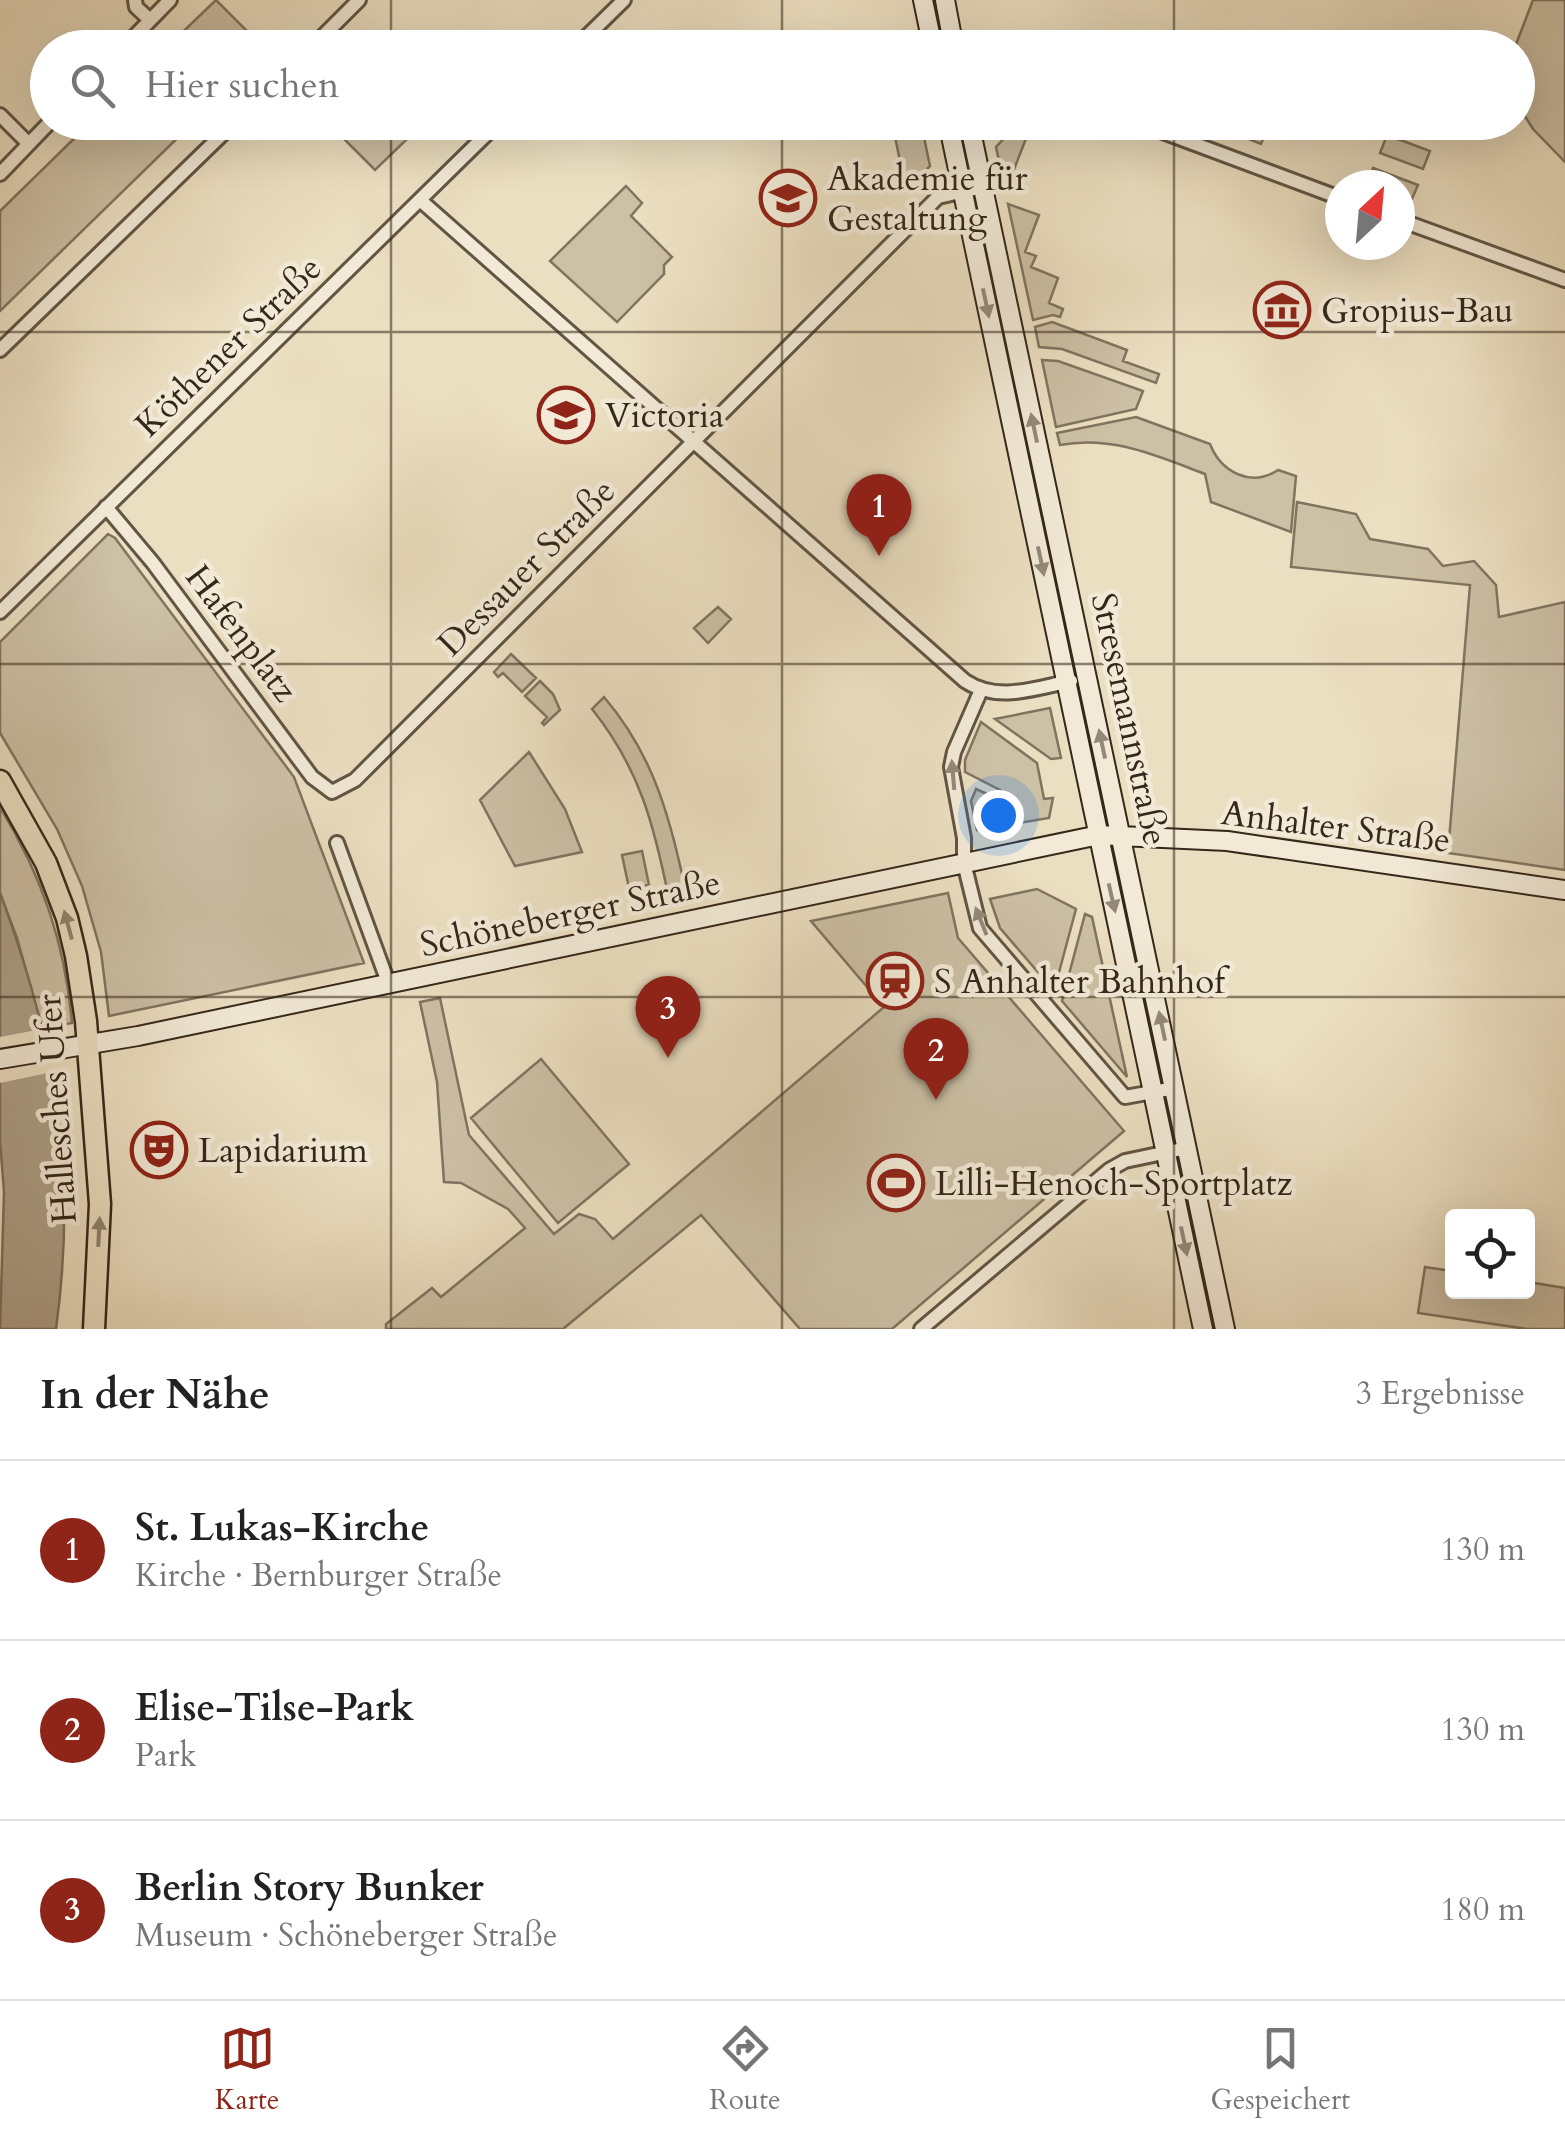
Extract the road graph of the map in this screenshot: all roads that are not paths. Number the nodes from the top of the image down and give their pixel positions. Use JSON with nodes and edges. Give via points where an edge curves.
{"nodes":[{"id":1,"x":135,"y":0,"type":"edge"},
{"id":2,"x":170,"y":0,"type":"edge"},
{"id":3,"x":359,"y":0,"type":"edge"},
{"id":4,"x":624,"y":0,"type":"edge"},
{"id":5,"x":923,"y":0,"type":"edge"},
{"id":6,"x":945,"y":0,"type":"edge"},
{"id":7,"x":150,"y":20,"type":"junction"},
{"id":8,"x":140,"y":30,"type":"edge"},
{"id":9,"x":329,"y":30,"type":"edge"},
{"id":10,"x":594,"y":30,"type":"edge"},
{"id":11,"x":929,"y":30,"type":"edge"},
{"id":12,"x":951,"y":30,"type":"edge"},
{"id":13,"x":0,"y":115,"type":"edge"},
{"id":14,"x":33,"y":140,"type":"edge"},
{"id":15,"x":216,"y":140,"type":"edge"},
{"id":16,"x":481,"y":140,"type":"edge"},
{"id":17,"x":952,"y":140,"type":"edge"},
{"id":18,"x":973,"y":140,"type":"edge"},
{"id":19,"x":1184,"y":140,"type":"edge"},
{"id":20,"x":29,"y":144,"type":"junction"},
{"id":21,"x":0,"y":174,"type":"edge"},
{"id":22,"x":983,"y":187,"type":"junction"},
{"id":23,"x":962,"y":192,"type":"junction"},
{"id":24,"x":1325,"y":192,"type":"edge"},
{"id":25,"x":420,"y":200,"type":"junction"},
{"id":26,"x":1415,"y":225,"type":"edge"},
{"id":27,"x":998,"y":258,"type":"junction"},
{"id":28,"x":978,"y":263,"type":"junction"},
{"id":29,"x":1565,"y":280,"type":"edge"},
{"id":30,"x":0,"y":350,"type":"edge"},
{"id":31,"x":1021,"y":366,"type":"junction"},
{"id":32,"x":1000,"y":371,"type":"junction"},
{"id":33,"x":694,"y":442,"type":"junction"},
{"id":34,"x":1048,"y":490,"type":"junction"},
{"id":35,"x":1026,"y":494,"type":"junction"},
{"id":36,"x":106,"y":507,"type":"junction"},
{"id":37,"x":0,"y":612,"type":"edge"},
{"id":38,"x":1078,"y":632,"type":"junction"},
{"id":39,"x":1056,"y":636,"type":"junction"},
{"id":40,"x":1088,"y":678,"type":"junction"},
{"id":41,"x":1066,"y":682,"type":"junction"},
{"id":42,"x":981,"y":690,"type":"junction"},
{"id":43,"x":0,"y":781,"type":"edge"},
{"id":44,"x":332,"y":792,"type":"joint"},
{"id":45,"x":1120,"y":834,"type":"junction"},
{"id":46,"x":1098,"y":835,"type":"junction"},
{"id":47,"x":337,"y":842,"type":"dead end"},
{"id":48,"x":964,"y":863,"type":"junction"},
{"id":49,"x":1565,"y":890,"type":"edge"},
{"id":50,"x":389,"y":985,"type":"junction"},
{"id":51,"x":88,"y":1043,"type":"junction"},
{"id":52,"x":0,"y":1059,"type":"edge"},
{"id":53,"x":1174,"y":1088,"type":"junction"},
{"id":54,"x":1153,"y":1092,"type":"junction"},
{"id":55,"x":1186,"y":1148,"type":"junction"},
{"id":56,"x":1165,"y":1153,"type":"junction"},
{"id":57,"x":94,"y":1329,"type":"edge"},
{"id":58,"x":921,"y":1329,"type":"edge"},
{"id":59,"x":1202,"y":1329,"type":"edge"},
{"id":60,"x":1224,"y":1329,"type":"edge"}],
"edges":[{"from":1,"to":7,"type":"street"},
{"from":2,"to":7,"type":"street"},
{"from":3,"to":9,"type":"street"},
{"from":4,"to":10,"type":"street"},
{"from":5,"to":11,"type":"main road"},
{"from":6,"to":12,"type":"main road"},
{"from":7,"to":8,"type":"street"},
{"from":13,"to":20,"type":"street"},
{"from":14,"to":20,"type":"street"},
{"from":15,"to":30,"type":"street"},
{"from":16,"to":25,"type":"street","name":"Köthener Straße"},
{"from":17,"to":23,"type":"main road","name":"Stresemannstraße"},
{"from":18,"to":22,"type":"main road","name":"Stresemannstraße"},
{"from":19,"to":24,"type":"street"},
{"from":20,"to":21,"type":"street"},
{"from":22,"to":23,"type":"street","name":"Dessauer Straße"},
{"from":22,"to":27,"type":"main road","name":"Stresemannstraße"},
{"from":23,"to":28,"type":"main road","name":"Stresemannstraße"},
{"from":23,"to":33,"type":"street","name":"Dessauer Straße","via":[[938,197]]},
{"from":25,"to":33,"type":"street"},
{"from":25,"to":36,"type":"street","name":"Köthener Straße"},
{"from":26,"to":29,"type":"street"},
{"from":27,"to":28,"type":"main road"},
{"from":27,"to":31,"type":"main road","name":"Stresemannstraße"},
{"from":28,"to":32,"type":"main road","name":"Stresemannstraße","one_way":true},
{"from":31,"to":32,"type":"main road"},
{"from":34,"to":31,"type":"main road","name":"Stresemannstraße","one_way":true},
{"from":32,"to":35,"type":"main road","name":"Stresemannstraße"},
{"from":33,"to":42,"type":"street"},
{"from":33,"to":44,"type":"street","name":"Dessauer Straße","via":[[355,780]]},
{"from":34,"to":35,"type":"main road"},
{"from":34,"to":38,"type":"main road","name":"Stresemannstraße"},
{"from":35,"to":39,"type":"main road","name":"Stresemannstraße","one_way":true},
{"from":36,"to":37,"type":"street","name":"Köthener Straße"},
{"from":36,"to":44,"type":"street","name":"Hafenplatz","via":[[312,777]]},
{"from":38,"to":39,"type":"main road"},
{"from":38,"to":40,"type":"main road","name":"Stresemannstraße"},
{"from":39,"to":41,"type":"main road","name":"Stresemannstraße"},
{"from":40,"to":41,"type":"street"},
{"from":45,"to":40,"type":"main road","name":"Stresemannstraße","one_way":true},
{"from":41,"to":42,"type":"street","via":[[1001,694]]},
{"from":41,"to":46,"type":"main road","name":"Stresemannstraße"},
{"from":48,"to":42,"type":"street","one_way":true,"via":[[951,762]]},
{"from":51,"to":43,"type":"main road","name":"Hallesches Ufer","one_way":true,"via":[[67,918],[36,841]]},
{"from":45,"to":46,"type":"main road","name":"Anhalter Straße"},
{"from":45,"to":49,"type":"main road","name":"Anhalter Straße","via":[[1226,840]]},
{"from":53,"to":45,"type":"main road","name":"Stresemannstraße","one_way":true},
{"from":46,"to":48,"type":"main road","name":"Schöneberger Straße"},
{"from":46,"to":54,"type":"main road","name":"Stresemannstraße","one_way":true},
{"from":47,"to":50,"type":"street"},
{"from":48,"to":50,"type":"main road","name":"Schöneberger Straße"},
{"from":54,"to":48,"type":"street","one_way":true,"via":[[1126,1097],[980,928]]},
{"from":50,"to":51,"type":"main road","name":"Schöneberger Straße"},
{"from":51,"to":52,"type":"main road","name":"Schöneberger Straße"},
{"from":57,"to":51,"type":"main road","name":"Hallesches Ufer","one_way":true,"via":[[100,1204]]},
{"from":53,"to":54,"type":"street"},
{"from":53,"to":55,"type":"main road","name":"Stresemannstraße"},
{"from":54,"to":56,"type":"main road","name":"Stresemannstraße"},
{"from":55,"to":56,"type":"street"},
{"from":55,"to":60,"type":"main road","name":"Stresemannstraße"},
{"from":56,"to":58,"type":"street","via":[[1109,1170]]},
{"from":56,"to":59,"type":"main road","name":"Stresemannstraße","one_way":true}]}
